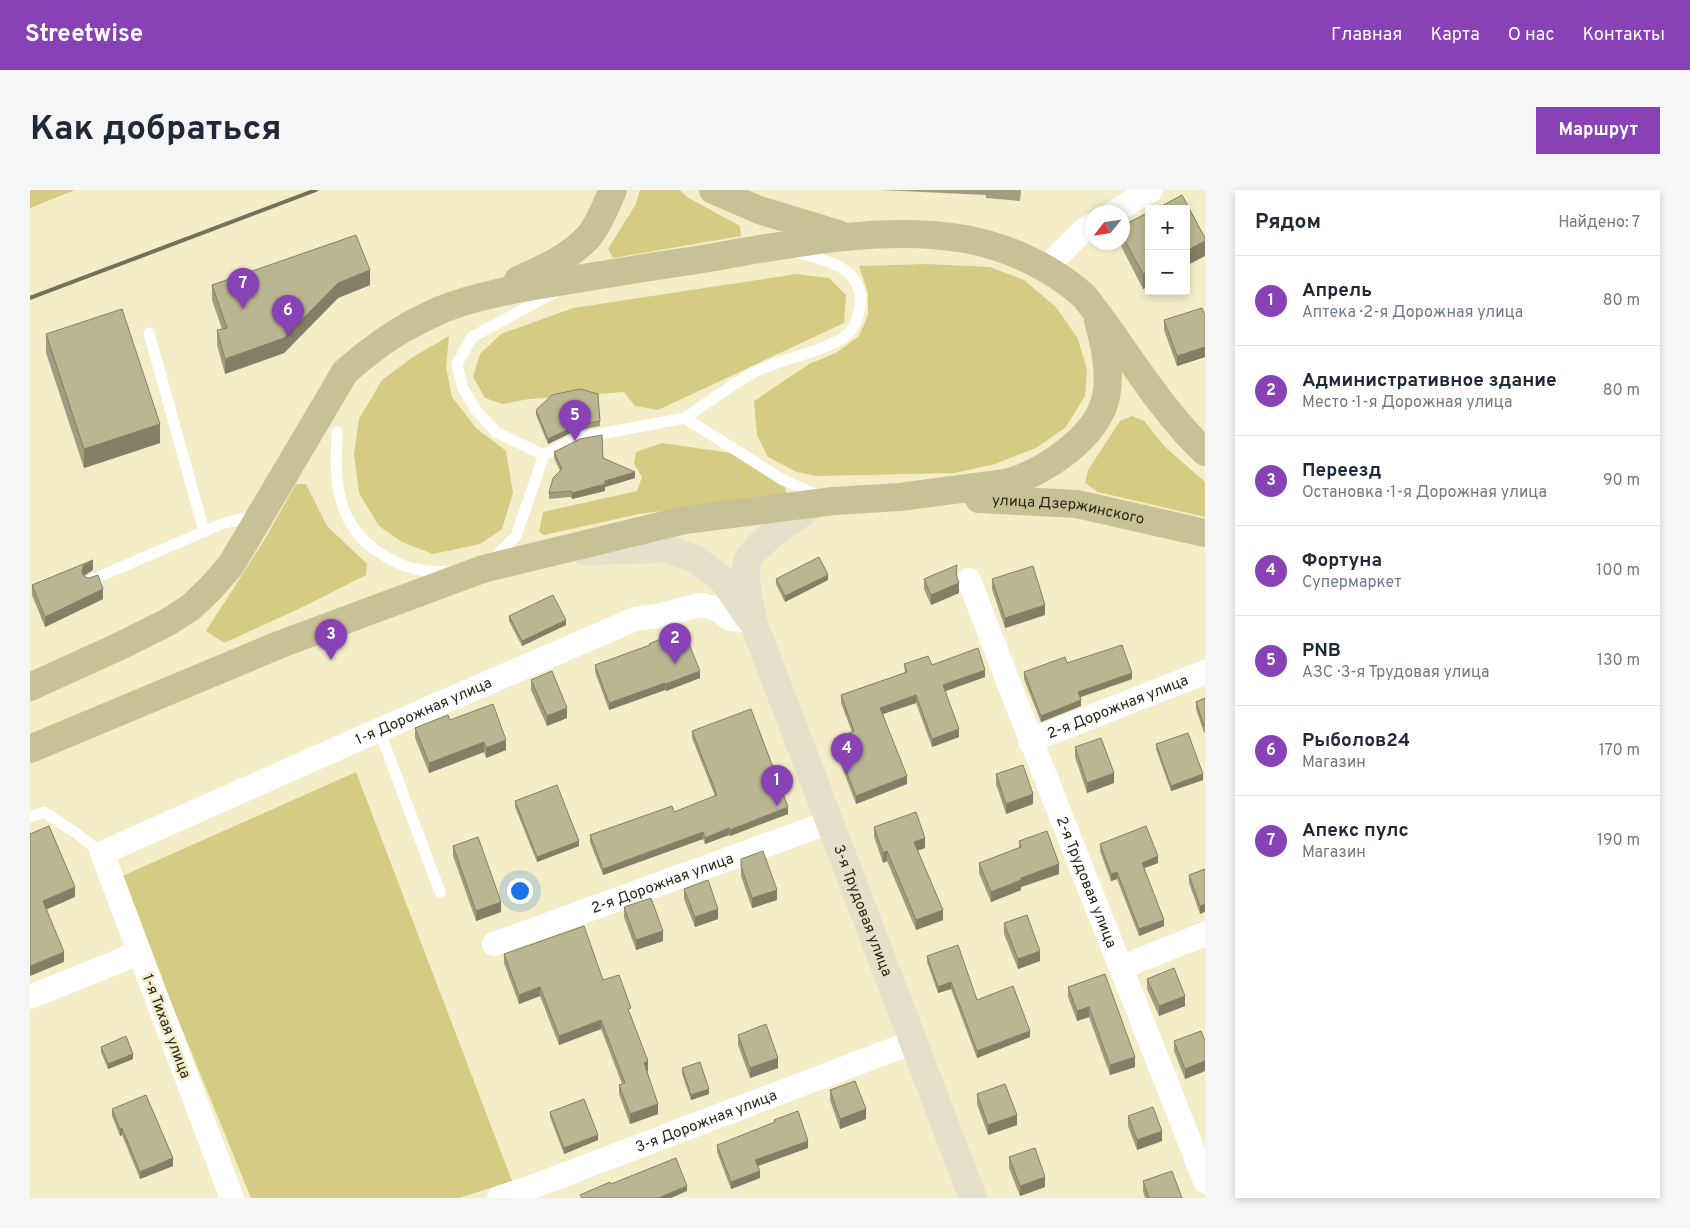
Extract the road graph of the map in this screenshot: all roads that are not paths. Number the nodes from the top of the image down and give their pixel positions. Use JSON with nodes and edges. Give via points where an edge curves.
{"nodes":[{"id":1,"x":613,"y":190,"type":"edge"},
{"id":2,"x":713,"y":190,"type":"edge"},
{"id":3,"x":1151,"y":190,"type":"edge"},
{"id":4,"x":1126,"y":205,"type":"edge"},
{"id":5,"x":1085,"y":230,"type":"edge"},
{"id":6,"x":846,"y":237,"type":"junction"},
{"id":7,"x":775,"y":246,"type":"junction"},
{"id":8,"x":1045,"y":268,"type":"junction"},
{"id":9,"x":579,"y":279,"type":"junction"},
{"id":10,"x":492,"y":293,"type":"junction"},
{"id":11,"x":1095,"y":310,"type":"junction"},
{"id":12,"x":149,"y":333,"type":"dead end"},
{"id":13,"x":685,"y":418,"type":"junction"},
{"id":14,"x":337,"y":432,"type":"dead end"},
{"id":15,"x":1205,"y":452,"type":"edge"},
{"id":16,"x":544,"y":455,"type":"junction"},
{"id":17,"x":900,"y":497,"type":"junction"},
{"id":18,"x":825,"y":502,"type":"junction"},
{"id":19,"x":261,"y":515,"type":"junction"},
{"id":20,"x":204,"y":531,"type":"junction"},
{"id":21,"x":1205,"y":533,"type":"edge"},
{"id":22,"x":548,"y":552,"type":"junction"},
{"id":23,"x":483,"y":569,"type":"junction"},
{"id":24,"x":969,"y":580,"type":"dead end"},
{"id":25,"x":89,"y":581,"type":"edge"},
{"id":26,"x":753,"y":622,"type":"junction"},
{"id":27,"x":1205,"y":672,"type":"edge"},
{"id":28,"x":30,"y":687,"type":"edge"},
{"id":29,"x":379,"y":730,"type":"junction"},
{"id":30,"x":1030,"y":741,"type":"junction"},
{"id":31,"x":30,"y":749,"type":"edge"},
{"id":32,"x":30,"y":817,"type":"edge"},
{"id":33,"x":830,"y":822,"type":"junction"},
{"id":34,"x":102,"y":853,"type":"junction"},
{"id":35,"x":440,"y":892,"type":"dead end"},
{"id":36,"x":1205,"y":934,"type":"edge"},
{"id":37,"x":494,"y":944,"type":"dead end"},
{"id":38,"x":139,"y":953,"type":"junction"},
{"id":39,"x":1122,"y":967,"type":"junction"},
{"id":40,"x":30,"y":997,"type":"edge"},
{"id":41,"x":914,"y":1042,"type":"junction"},
{"id":42,"x":1205,"y":1181,"type":"edge"},
{"id":43,"x":232,"y":1198,"type":"edge"},
{"id":44,"x":499,"y":1198,"type":"edge"},
{"id":45,"x":973,"y":1198,"type":"edge"}],
"edges":[{"from":1,"to":10,"type":"main road","via":[[591,234],[579,246],[564,258]]},
{"from":2,"to":6,"type":"main road","via":[[759,210]]},
{"from":3,"to":4,"type":"street"},
{"from":5,"to":8,"type":"street"},
{"from":6,"to":7,"type":"main road"},
{"from":6,"to":8,"type":"main road","via":[[915,234],[966,239],[1006,250]]},
{"from":7,"to":9,"type":"main road"},
{"from":7,"to":13,"type":"lane","via":[[836,264],[852,276],[859,292],[860,309],[854,326],[833,343],[754,372]]},
{"from":8,"to":11,"type":"main road","via":[[1070,284]]},
{"from":9,"to":10,"type":"main road"},
{"from":9,"to":16,"type":"lane","via":[[472,337],[457,364],[462,386],[475,409],[496,432]]},
{"from":10,"to":19,"type":"main road","via":[[444,309],[398,330],[345,372]]},
{"from":11,"to":15,"type":"main road","via":[[1153,392],[1186,434]]},
{"from":11,"to":17,"type":"main road","via":[[1106,359],[1105,398],[1095,422],[1072,447],[1021,479]]},
{"from":12,"to":20,"type":"lane"},
{"from":13,"to":16,"type":"lane","via":[[578,438]]},
{"from":13,"to":18,"type":"lane","via":[[783,480]]},
{"from":14,"to":23,"type":"lane","via":[[339,493],[345,513],[371,547],[406,566],[426,571]]},
{"from":16,"to":23,"type":"lane","via":[[516,536]]},
{"from":17,"to":18,"type":"main road"},
{"from":17,"to":21,"type":"main road","name":"улица Дзержинского","via":[[1077,504]]},
{"from":18,"to":22,"type":"main road","via":[[685,520]]},
{"from":18,"to":26,"type":"street","via":[[759,545],[747,563],[746,579]]},
{"from":19,"to":20,"type":"lane"},
{"from":19,"to":28,"type":"main road","via":[[231,565],[191,607],[120,646]]},
{"from":20,"to":25,"type":"lane"},
{"from":22,"to":23,"type":"main road"},
{"from":22,"to":26,"type":"street","via":[[666,549],[695,559],[723,580]]},
{"from":23,"to":31,"type":"main road","via":[[281,644]]},
{"from":24,"to":30,"type":"street","name":"2-я Трудовая улица"},
{"from":26,"to":29,"type":"street","name":"1-я Дорожная улица","via":[[731,619],[715,608],[700,605],[635,620]]},
{"from":26,"to":33,"type":"street","name":"3-я Трудовая улица"},
{"from":27,"to":30,"type":"street","name":"2-я Дорожная улица"},
{"from":29,"to":34,"type":"street","name":"1-я Дорожная улица"},
{"from":29,"to":35,"type":"lane"},
{"from":30,"to":39,"type":"street","name":"2-я Трудовая улица"},
{"from":32,"to":34,"type":"lane","via":[[44,812]]},
{"from":33,"to":37,"type":"street","name":"2-я Дорожная улица"},
{"from":33,"to":41,"type":"street","name":"3-я Трудовая улица"},
{"from":34,"to":38,"type":"street","name":"1-я Тихая улица"},
{"from":36,"to":39,"type":"street"},
{"from":38,"to":40,"type":"street"},
{"from":38,"to":43,"type":"street","name":"1-я Тихая улица"},
{"from":39,"to":42,"type":"street","name":"2-я Трудовая улица"},
{"from":41,"to":44,"type":"street","name":"3-я Дорожная улица"},
{"from":41,"to":45,"type":"street","name":"3-я Трудовая улица"}]}
